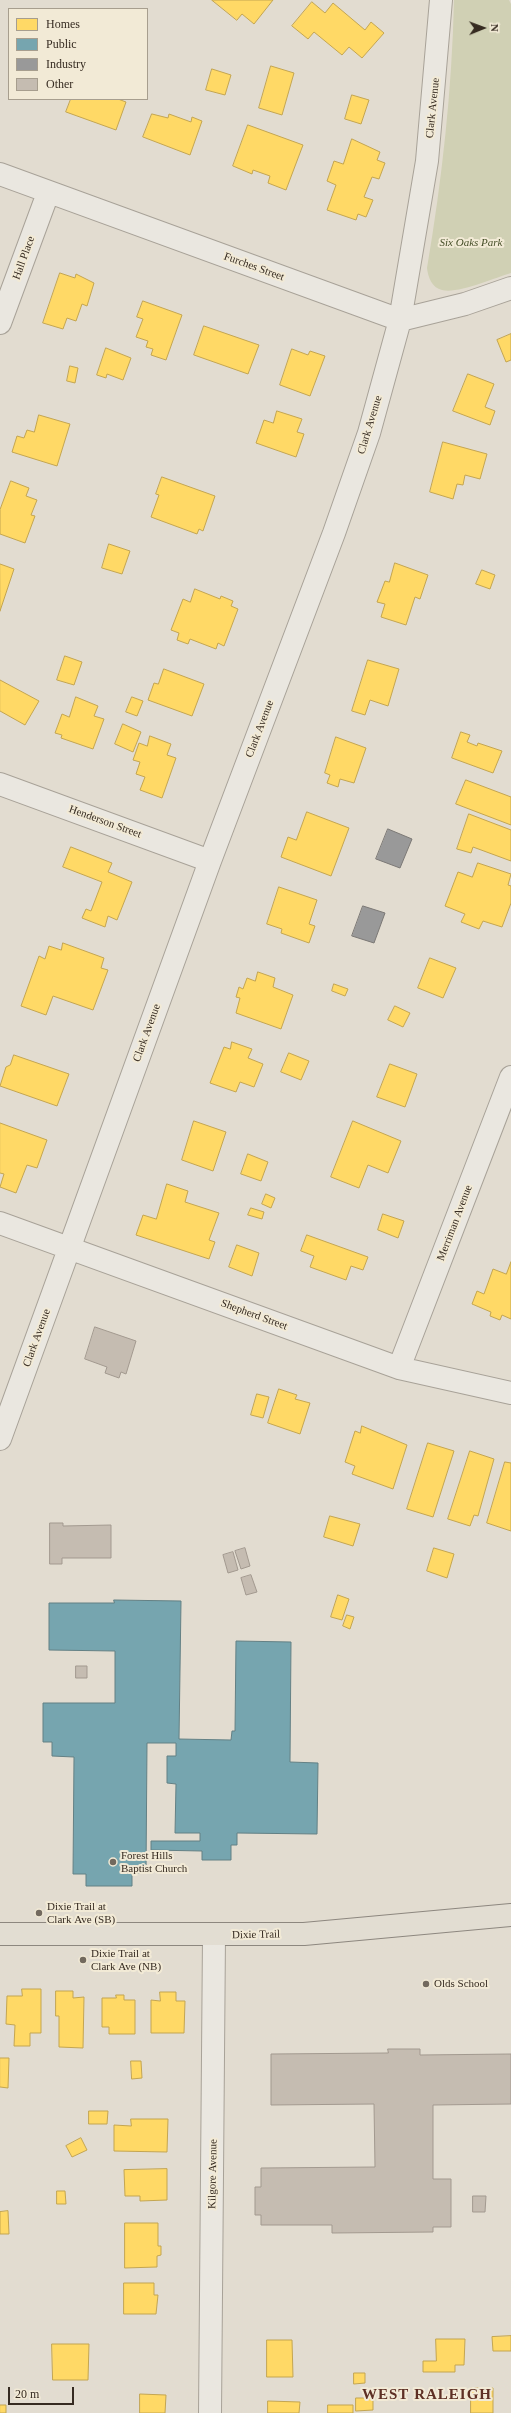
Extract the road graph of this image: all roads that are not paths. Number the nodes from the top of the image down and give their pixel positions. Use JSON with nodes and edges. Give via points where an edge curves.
{"nodes":[{"id":1,"x":441,"y":0,"type":"edge"},
{"id":2,"x":0,"y":174,"type":"edge"},
{"id":3,"x":48,"y":192,"type":"junction"},
{"id":4,"x":511,"y":288,"type":"edge"},
{"id":5,"x":400,"y":320,"type":"junction"},
{"id":6,"x":0,"y":323,"type":"edge"},
{"id":7,"x":0,"y":784,"type":"edge"},
{"id":8,"x":210,"y":861,"type":"junction"},
{"id":9,"x":511,"y":1078,"type":"edge"},
{"id":10,"x":0,"y":1223,"type":"edge"},
{"id":11,"x":68,"y":1248,"type":"junction"},
{"id":12,"x":400,"y":1368,"type":"junction"},
{"id":13,"x":511,"y":1393,"type":"edge"},
{"id":14,"x":0,"y":1439,"type":"edge"},
{"id":15,"x":511,"y":1915,"type":"edge"},
{"id":16,"x":0,"y":1934,"type":"edge"},
{"id":17,"x":214,"y":1936,"type":"junction"},
{"id":18,"x":210,"y":2413,"type":"edge"}],
"edges":[{"from":1,"to":5,"type":"street","name":"Clark Avenue","via":[[427,161]]},
{"from":2,"to":3,"type":"street","name":"Furches Street"},
{"from":3,"to":5,"type":"street","name":"Furches Street"},
{"from":3,"to":6,"type":"street","name":"Hall Place"},
{"from":4,"to":5,"type":"street","via":[[451,308]]},
{"from":5,"to":8,"type":"street","name":"Clark Avenue","via":[[368,433],[334,533]]},
{"from":7,"to":8,"type":"street","name":"Henderson Street"},
{"from":8,"to":11,"type":"street","name":"Clark Avenue"},
{"from":9,"to":12,"type":"street","name":"Merriman Avenue"},
{"from":10,"to":11,"type":"street","name":"Shepherd Street"},
{"from":11,"to":12,"type":"street","name":"Shepherd Street"},
{"from":11,"to":14,"type":"street","name":"Clark Avenue"},
{"from":12,"to":13,"type":"street","name":"Shepherd Street"},
{"from":15,"to":17,"type":"main road","name":"Dixie Trail","via":[[304,1934]]},
{"from":16,"to":17,"type":"main road","name":"Dixie Trail"},
{"from":17,"to":18,"type":"street","name":"Kilgore Avenue"}]}
